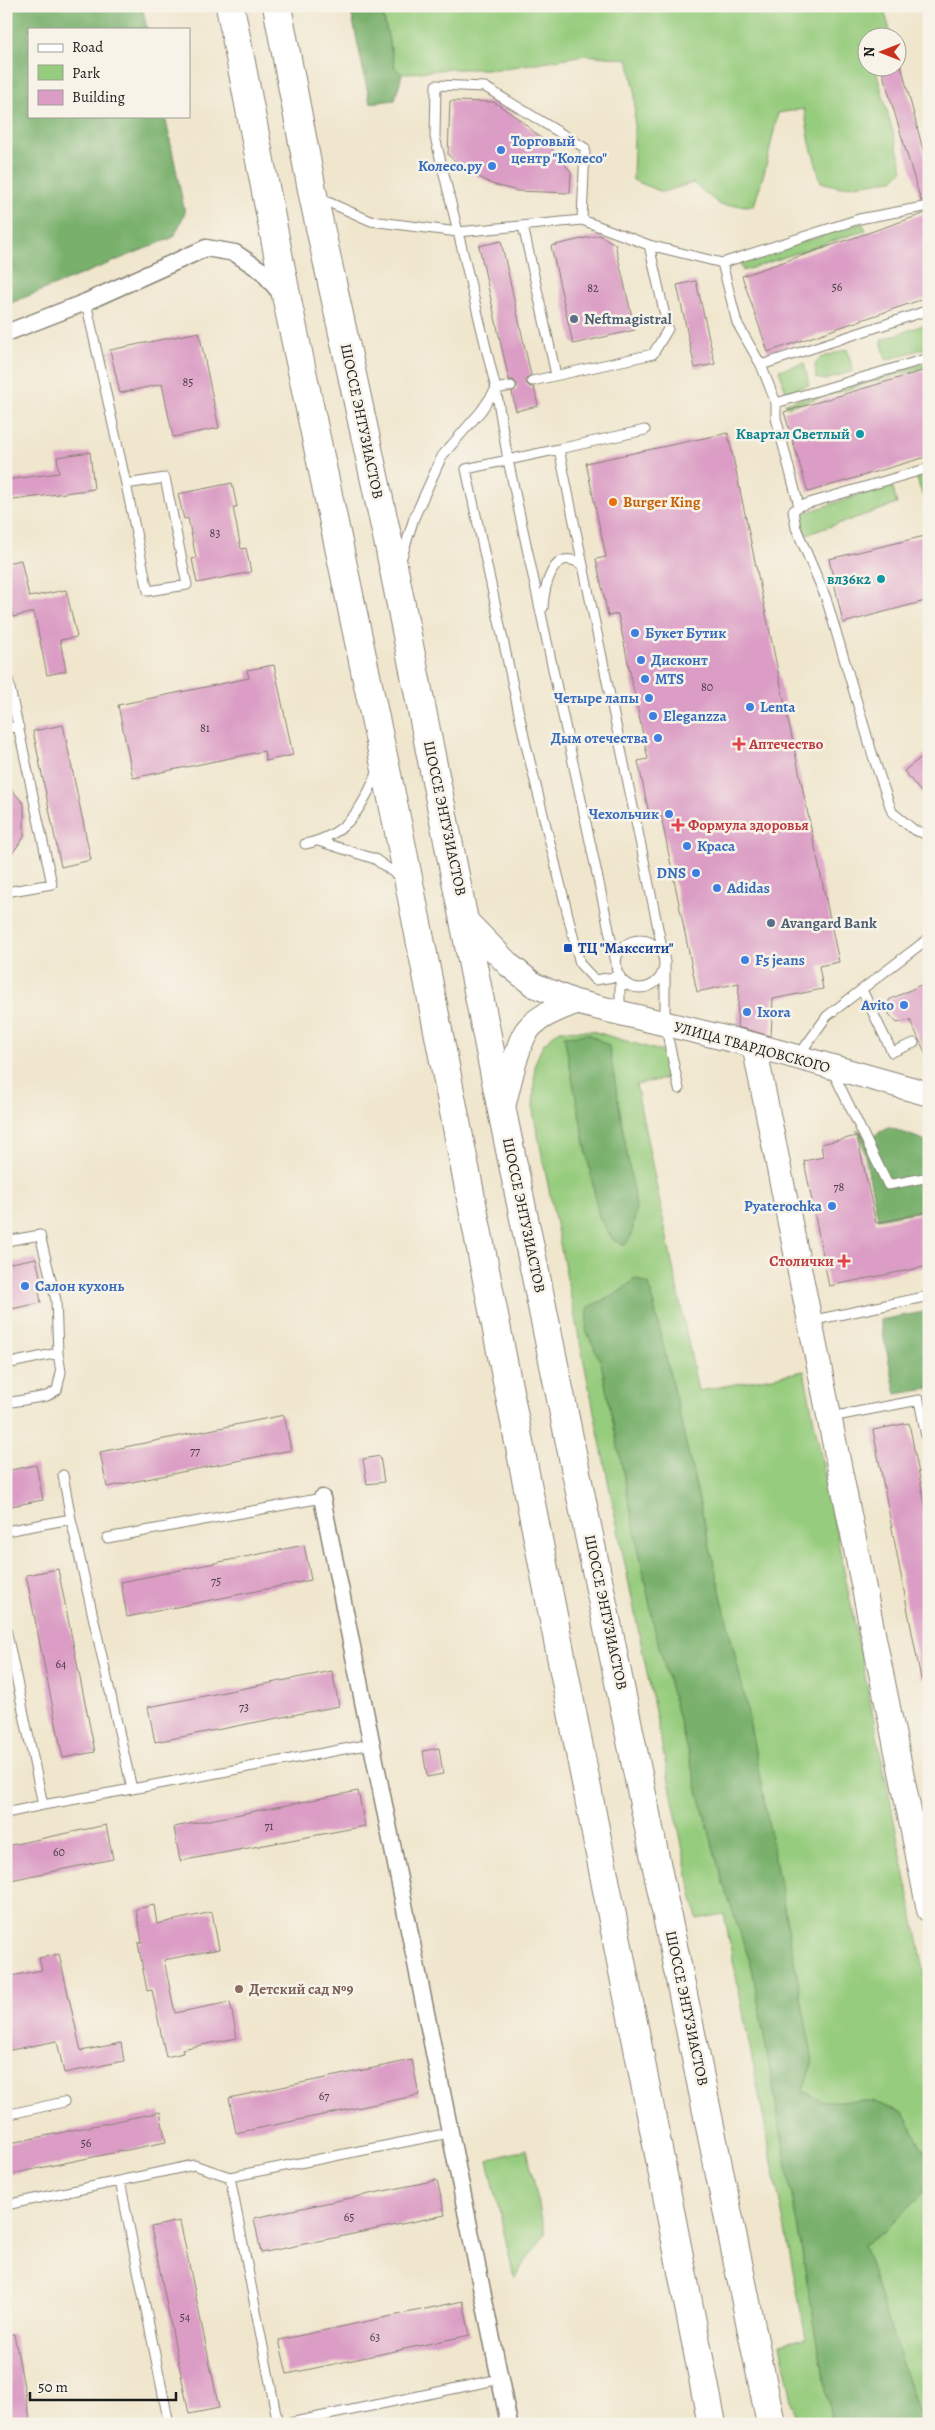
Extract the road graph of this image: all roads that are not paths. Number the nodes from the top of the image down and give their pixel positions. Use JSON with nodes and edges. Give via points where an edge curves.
{"nodes":[{"id":1,"x":230,"y":6,"type":"edge"},
{"id":2,"x":277,"y":6,"type":"edge"},
{"id":3,"x":313,"y":195,"type":"junction"},
{"id":4,"x":929,"y":206,"type":"edge"},
{"id":5,"x":582,"y":220,"type":"junction"},
{"id":6,"x":523,"y":226,"type":"junction"},
{"id":7,"x":458,"y":232,"type":"junction"},
{"id":8,"x":649,"y":245,"type":"junction"},
{"id":9,"x":722,"y":263,"type":"junction"},
{"id":10,"x":286,"y":300,"type":"junction"},
{"id":11,"x":86,"y":302,"type":"junction"},
{"id":12,"x":929,"y":310,"type":"edge"},
{"id":13,"x":6,"y":333,"type":"edge"},
{"id":14,"x":929,"y":358,"type":"edge"},
{"id":15,"x":762,"y":365,"type":"junction"},
{"id":16,"x":556,"y":376,"type":"junction"},
{"id":17,"x":532,"y":381,"type":"dead end"},
{"id":18,"x":511,"y":386,"type":"dead end"},
{"id":19,"x":496,"y":389,"type":"junction"},
{"id":20,"x":776,"y":404,"type":"junction"},
{"id":21,"x":644,"y":430,"type":"dead end"},
{"id":22,"x":559,"y":449,"type":"junction"},
{"id":23,"x":508,"y":460,"type":"junction"},
{"id":24,"x":929,"y":468,"type":"edge"},
{"id":25,"x":126,"y":484,"type":"junction"},
{"id":26,"x":799,"y":506,"type":"junction"},
{"id":27,"x":582,"y":565,"type":"junction"},
{"id":28,"x":396,"y":577,"type":"junction"},
{"id":29,"x":542,"y":618,"type":"junction"},
{"id":30,"x":6,"y":670,"type":"edge"},
{"id":31,"x":19,"y":727,"type":"junction"},
{"id":32,"x":6,"y":728,"type":"edge"},
{"id":33,"x":384,"y":758,"type":"junction"},
{"id":34,"x":929,"y":835,"type":"edge"},
{"id":35,"x":318,"y":841,"type":"junction"},
{"id":36,"x":305,"y":844,"type":"dead end"},
{"id":37,"x":409,"y":883,"type":"junction"},
{"id":38,"x":6,"y":892,"type":"edge"},
{"id":39,"x":466,"y":921,"type":"junction"},
{"id":40,"x":929,"y":938,"type":"edge"},
{"id":41,"x":665,"y":962,"type":"junction"},
{"id":42,"x":618,"y":972,"type":"junction"},
{"id":43,"x":862,"y":990,"type":"junction"},
{"id":44,"x":575,"y":1002,"type":"junction"},
{"id":45,"x":620,"y":1012,"type":"junction"},
{"id":46,"x":665,"y":1024,"type":"junction"},
{"id":47,"x":914,"y":1043,"type":"dead end"},
{"id":48,"x":754,"y":1046,"type":"junction"},
{"id":49,"x":798,"y":1058,"type":"junction"},
{"id":50,"x":831,"y":1067,"type":"junction"},
{"id":51,"x":679,"y":1088,"type":"dead end"},
{"id":52,"x":929,"y":1094,"type":"edge"},
{"id":53,"x":502,"y":1111,"type":"junction"},
{"id":54,"x":929,"y":1177,"type":"edge"},
{"id":55,"x":6,"y":1241,"type":"edge"},
{"id":56,"x":929,"y":1296,"type":"edge"},
{"id":57,"x":810,"y":1321,"type":"junction"},
{"id":58,"x":58,"y":1353,"type":"junction"},
{"id":59,"x":6,"y":1364,"type":"edge"},
{"id":60,"x":6,"y":1403,"type":"edge"},
{"id":61,"x":829,"y":1418,"type":"junction"},
{"id":62,"x":929,"y":1452,"type":"edge"},
{"id":63,"x":63,"y":1475,"type":"dead end"},
{"id":64,"x":322,"y":1498,"type":"joint"},
{"id":65,"x":71,"y":1519,"type":"junction"},
{"id":66,"x":6,"y":1531,"type":"edge"},
{"id":67,"x":107,"y":1538,"type":"dead end"},
{"id":68,"x":6,"y":1629,"type":"edge"},
{"id":69,"x":371,"y":1744,"type":"junction"},
{"id":70,"x":132,"y":1789,"type":"junction"},
{"id":71,"x":43,"y":1805,"type":"junction"},
{"id":72,"x":6,"y":1813,"type":"edge"},
{"id":73,"x":929,"y":1910,"type":"edge"},
{"id":74,"x":64,"y":2102,"type":"dead end"},
{"id":75,"x":6,"y":2115,"type":"edge"},
{"id":76,"x":449,"y":2133,"type":"junction"},
{"id":77,"x":230,"y":2178,"type":"junction"},
{"id":78,"x":120,"y":2181,"type":"junction"},
{"id":79,"x":6,"y":2205,"type":"edge"},
{"id":80,"x":500,"y":2380,"type":"junction"},
{"id":81,"x":169,"y":2424,"type":"edge"},
{"id":82,"x":278,"y":2424,"type":"edge"},
{"id":83,"x":285,"y":2424,"type":"edge"},
{"id":84,"x":509,"y":2424,"type":"edge"},
{"id":85,"x":712,"y":2424,"type":"edge"},
{"id":86,"x":771,"y":2424,"type":"edge"}],
"edges":[{"from":1,"to":10,"type":"highway"},
{"from":2,"to":3,"type":"highway","name":"ШОССЕ ЭНТУЗИАСТОВ"},
{"from":3,"to":7,"type":"lane","via":[[371,222]]},
{"from":3,"to":28,"type":"highway","name":"ШОССЕ ЭНТУЗИАСТОВ"},
{"from":4,"to":9,"type":"lane","via":[[859,219]]},
{"from":5,"to":6,"type":"lane"},
{"from":5,"to":7,"type":"lane","via":[[585,148],[485,87],[436,85],[435,137]]},
{"from":5,"to":8,"type":"lane"},
{"from":6,"to":7,"type":"lane"},
{"from":6,"to":16,"type":"lane"},
{"from":7,"to":19,"type":"lane"},
{"from":8,"to":9,"type":"lane"},
{"from":8,"to":16,"type":"lane","via":[[668,329],[653,354]]},
{"from":9,"to":15,"type":"lane","via":[[737,323]]},
{"from":10,"to":11,"type":"street","via":[[262,271],[235,253],[206,248]]},
{"from":10,"to":33,"type":"highway"},
{"from":11,"to":13,"type":"street"},
{"from":11,"to":25,"type":"lane"},
{"from":12,"to":15,"type":"lane"},
{"from":14,"to":20,"type":"lane"},
{"from":15,"to":20,"type":"lane"},
{"from":16,"to":17,"type":"lane"},
{"from":18,"to":19,"type":"lane"},
{"from":19,"to":23,"type":"lane"},
{"from":19,"to":28,"type":"lane","via":[[442,456],[414,518]]},
{"from":20,"to":26,"type":"lane","via":[[776,418]]},
{"from":21,"to":22,"type":"lane"},
{"from":22,"to":23,"type":"lane"},
{"from":22,"to":27,"type":"lane"},
{"from":23,"to":29,"type":"lane"},
{"from":23,"to":42,"type":"lane","via":[[466,469],[525,742],[580,964],[595,980]]},
{"from":24,"to":26,"type":"lane"},
{"from":25,"to":25,"type":"lane","via":[[148,591],[186,585],[165,478]]},
{"from":26,"to":34,"type":"lane","via":[[794,511],[796,528],[826,598],[892,812],[914,830]]},
{"from":27,"to":29,"type":"lane","via":[[573,561],[553,568],[545,588]]},
{"from":27,"to":41,"type":"lane"},
{"from":28,"to":39,"type":"highway","name":"ШОССЕ ЭНТУЗИАСТОВ"},
{"from":29,"to":42,"type":"lane"},
{"from":30,"to":31,"type":"lane"},
{"from":31,"to":32,"type":"lane"},
{"from":31,"to":38,"type":"lane","via":[[52,884]]},
{"from":33,"to":35,"type":"lane","via":[[366,799],[346,826]]},
{"from":33,"to":37,"type":"highway"},
{"from":35,"to":36,"type":"lane"},
{"from":35,"to":37,"type":"lane","via":[[375,859]]},
{"from":37,"to":85,"type":"highway"},
{"from":39,"to":44,"type":"street","name":"УЛИЦА ТВАРДОВСКОГО","via":[[509,965],[534,985]]},
{"from":39,"to":53,"type":"highway","name":"ШОССЕ ЭНТУЗИАСТОВ"},
{"from":40,"to":43,"type":"lane"},
{"from":41,"to":42,"type":"lane","via":[[660,978],[644,988],[626,983]]},
{"from":41,"to":42,"type":"lane","via":[[655,944],[637,940],[621,949],[617,958]]},
{"from":41,"to":46,"type":"lane"},
{"from":42,"to":45,"type":"lane"},
{"from":43,"to":47,"type":"lane","via":[[892,1052]]},
{"from":43,"to":49,"type":"lane","via":[[828,1016]]},
{"from":44,"to":45,"type":"street","name":"УЛИЦА ТВАРДОВСКОГО"},
{"from":44,"to":53,"type":"street","via":[[548,1013],[526,1033]]},
{"from":45,"to":46,"type":"street","name":"УЛИЦА ТВАРДОВСКОГО"},
{"from":46,"to":48,"type":"street","name":"УЛИЦА ТВАРДОВСКОГО"},
{"from":46,"to":51,"type":"lane"},
{"from":48,"to":49,"type":"street","name":"УЛИЦА ТВАРДОВСКОГО"},
{"from":48,"to":57,"type":"street"},
{"from":49,"to":50,"type":"street","name":"УЛИЦА ТВАРДОВСКОГО"},
{"from":50,"to":52,"type":"street","name":"УЛИЦА ТВАРДОВСКОГО"},
{"from":50,"to":54,"type":"lane","via":[[888,1186]]},
{"from":53,"to":86,"type":"highway","name":"ШОССЕ ЭНТУЗИАСТОВ"},
{"from":55,"to":58,"type":"lane","via":[[40,1235],[56,1300]]},
{"from":56,"to":57,"type":"lane"},
{"from":57,"to":61,"type":"street"},
{"from":58,"to":59,"type":"lane"},
{"from":58,"to":60,"type":"lane","via":[[61,1372],[57,1390],[47,1396]]},
{"from":61,"to":62,"type":"lane","via":[[919,1400]]},
{"from":61,"to":73,"type":"street"},
{"from":63,"to":65,"type":"lane"},
{"from":64,"to":67,"type":"lane"},
{"from":64,"to":69,"type":"street"},
{"from":65,"to":66,"type":"lane"},
{"from":65,"to":70,"type":"lane"},
{"from":68,"to":71,"type":"lane"},
{"from":69,"to":70,"type":"lane"},
{"from":69,"to":76,"type":"street"},
{"from":70,"to":71,"type":"lane"},
{"from":71,"to":72,"type":"lane"},
{"from":74,"to":75,"type":"lane"},
{"from":76,"to":77,"type":"lane"},
{"from":76,"to":80,"type":"street"},
{"from":77,"to":78,"type":"lane","via":[[194,2165]]},
{"from":77,"to":82,"type":"lane"},
{"from":78,"to":79,"type":"lane"},
{"from":78,"to":81,"type":"lane"},
{"from":80,"to":83,"type":"lane"},
{"from":80,"to":84,"type":"street"}]}
